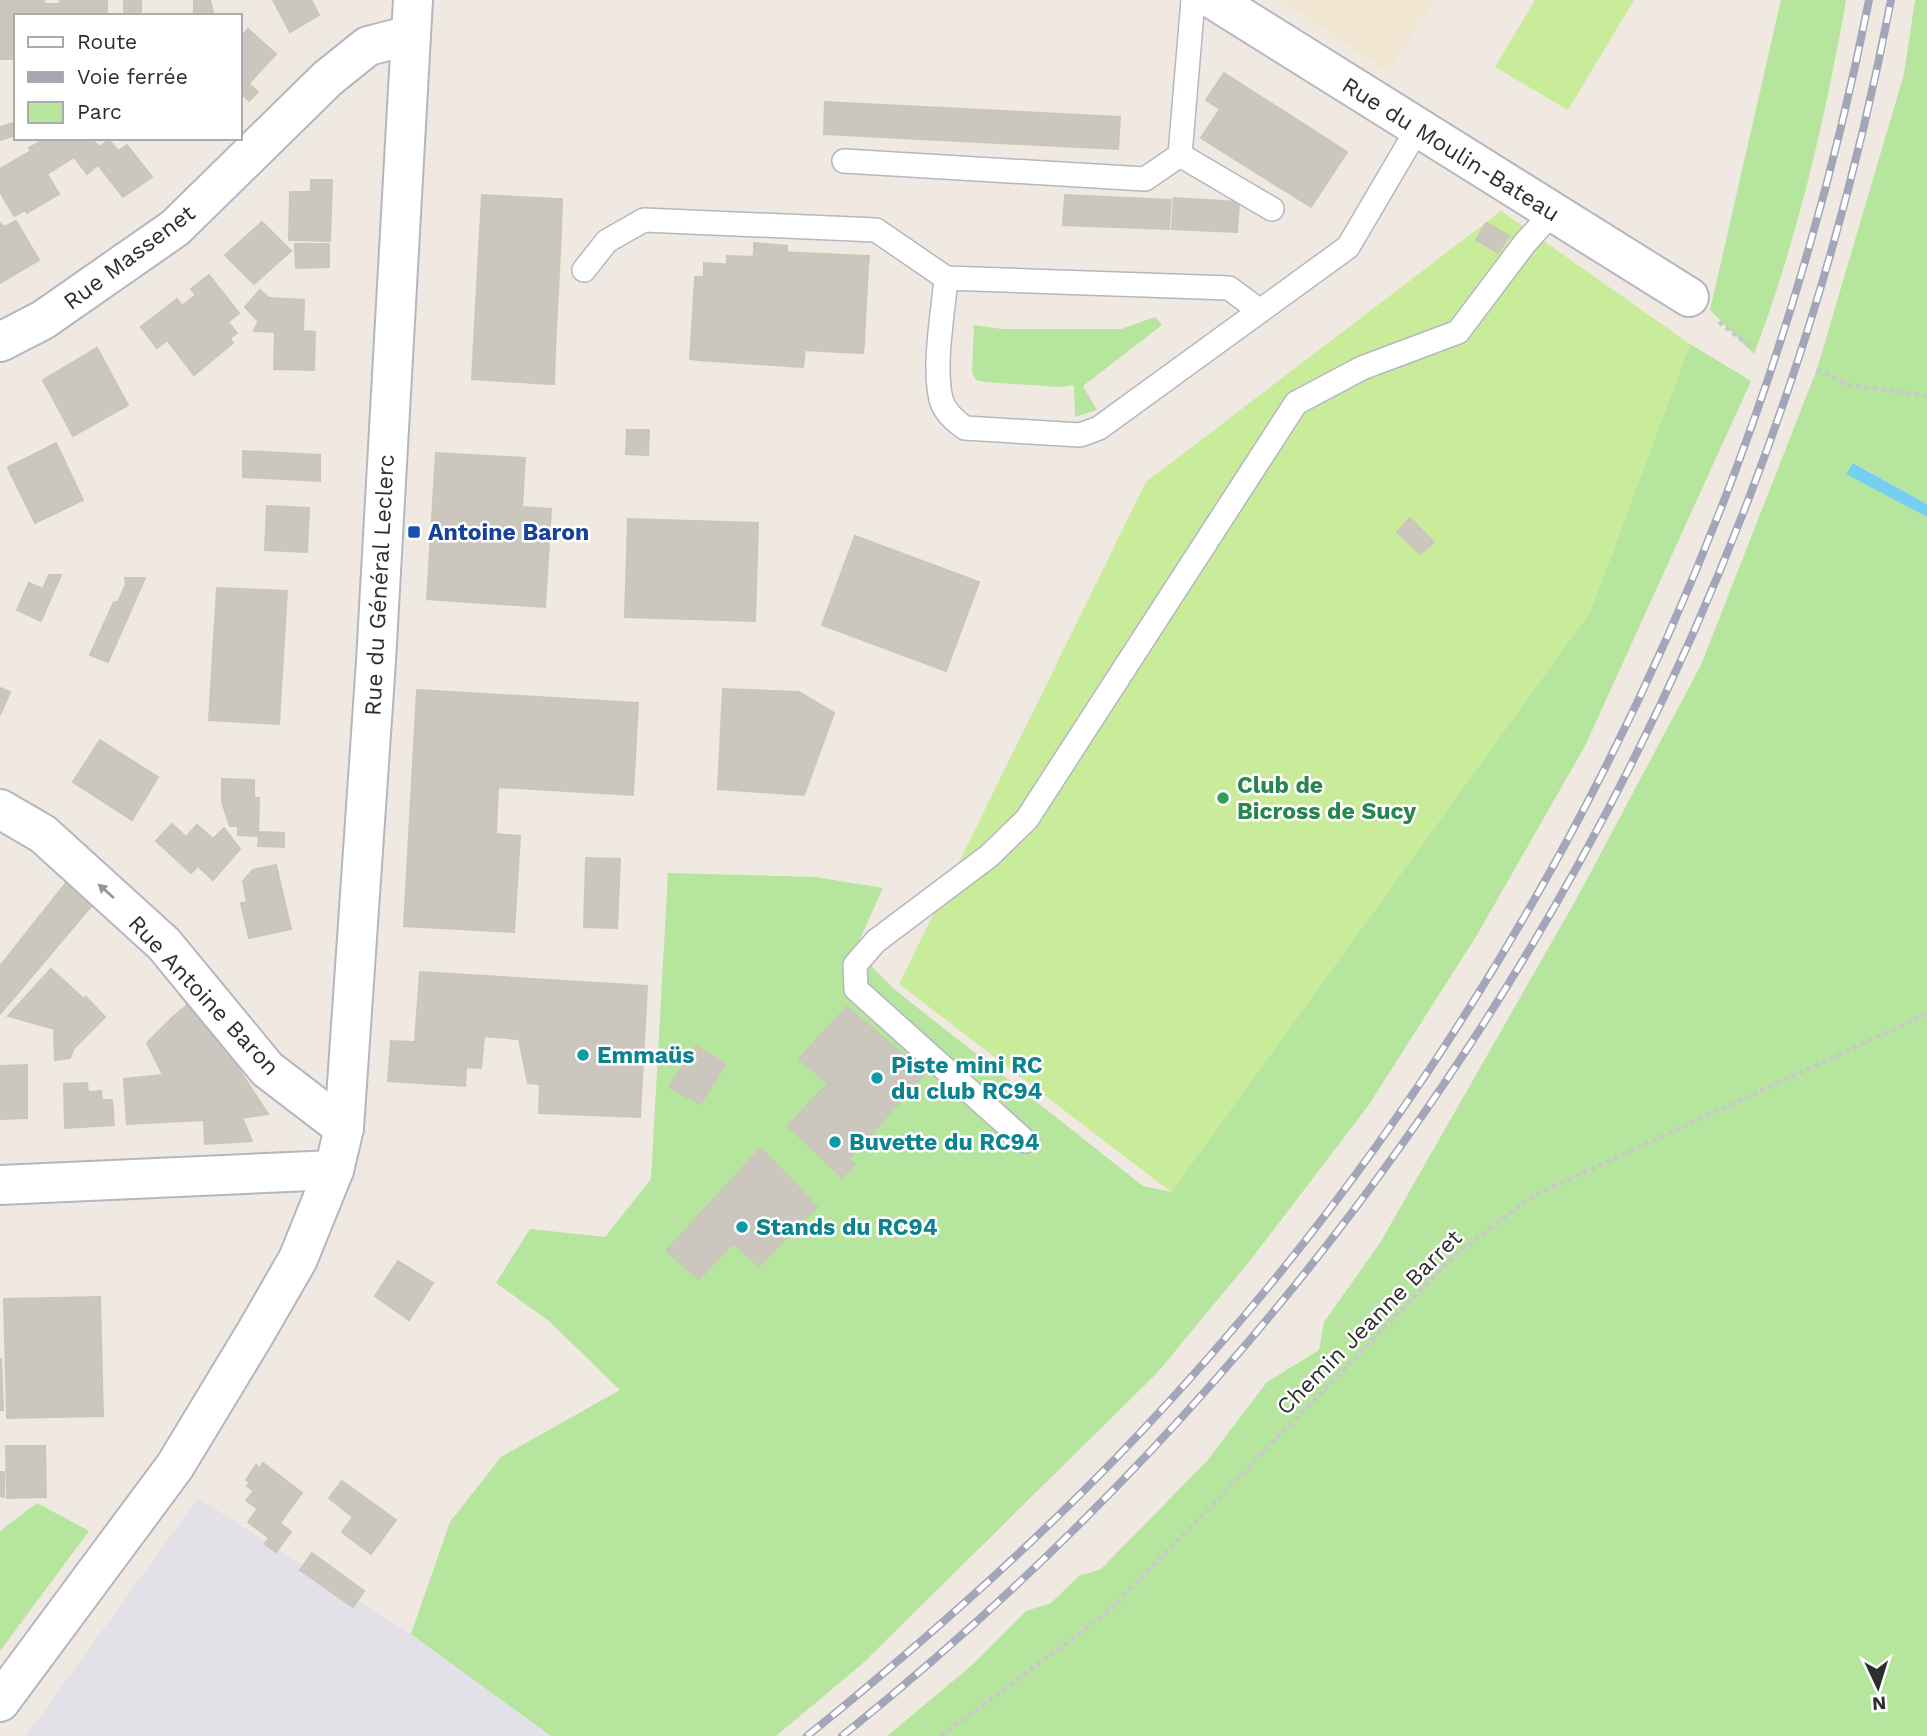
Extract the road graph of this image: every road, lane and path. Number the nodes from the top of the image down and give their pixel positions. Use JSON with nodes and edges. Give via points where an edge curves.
{"nodes":[{"id":1,"x":1193,"y":0,"type":"edge"},
{"id":2,"x":1214,"y":0,"type":"edge"},
{"id":3,"x":412,"y":17,"type":"edge"},
{"id":4,"x":1418,"y":128,"type":"junction"},
{"id":5,"x":1180,"y":155,"type":"junction"},
{"id":6,"x":844,"y":161,"type":"dead end"},
{"id":7,"x":1272,"y":209,"type":"dead end"},
{"id":8,"x":1553,"y":212,"type":"junction"},
{"id":9,"x":584,"y":270,"type":"dead end"},
{"id":10,"x":946,"y":278,"type":"junction"},
{"id":11,"x":1689,"y":297,"type":"dead end"},
{"id":12,"x":1260,"y":311,"type":"junction"},
{"id":13,"x":0,"y":342,"type":"edge"},
{"id":14,"x":1817,"y":369,"type":"dead end"},
{"id":15,"x":1927,"y":396,"type":"edge"},
{"id":16,"x":0,"y":808,"type":"edge"},
{"id":17,"x":1927,"y":1014,"type":"edge"},
{"id":18,"x":344,"y":1128,"type":"junction"},
{"id":19,"x":1025,"y":1141,"type":"dead end"},
{"id":20,"x":334,"y":1170,"type":"junction"},
{"id":21,"x":0,"y":1185,"type":"edge"},
{"id":22,"x":0,"y":1702,"type":"edge"},
{"id":23,"x":941,"y":1736,"type":"edge"}],
"edges":[{"from":1,"to":5,"type":"lane"},
{"from":2,"to":4,"type":"main road","name":"Rue du Moulin-Bateau"},
{"from":3,"to":13,"type":"main road","name":"Rue Massenet","via":[[328,78],[175,228],[43,320]]},
{"from":3,"to":18,"type":"main road","name":"Rue du Général Leclerc"},
{"from":4,"to":8,"type":"main road","name":"Rue du Moulin-Bateau"},
{"from":4,"to":12,"type":"lane","via":[[1348,247]]},
{"from":5,"to":6,"type":"lane","via":[[1145,179]]},
{"from":5,"to":7,"type":"lane"},
{"from":8,"to":11,"type":"main road","name":"Rue du Moulin-Bateau"},
{"from":8,"to":19,"type":"lane","via":[[1458,332],[1362,368],[1296,403],[1027,819],[989,856],[876,941],[855,965],[856,989]]},
{"from":9,"to":10,"type":"lane","via":[[607,241],[644,220],[876,230]]},
{"from":10,"to":12,"type":"lane","via":[[1229,288]]},
{"from":10,"to":12,"type":"lane","via":[[941,401],[951,418],[965,428],[1080,435],[1099,428]]},
{"from":14,"to":15,"type":"path","via":[[1849,385]]},
{"from":18,"to":16,"type":"main road","name":"Rue Antoine Baron","one_way":true,"via":[[267,1069],[164,944],[43,834]]},
{"from":17,"to":23,"type":"path","name":"Chemin Jeanne Barret","via":[[1533,1196],[1455,1255],[1107,1613]]},
{"from":18,"to":20,"type":"main road","name":"Rue du Général Leclerc"},
{"from":20,"to":21,"type":"main road"},
{"from":20,"to":22,"type":"main road","name":"Rue du Général Leclerc","via":[[298,1259],[175,1466]]}]}
